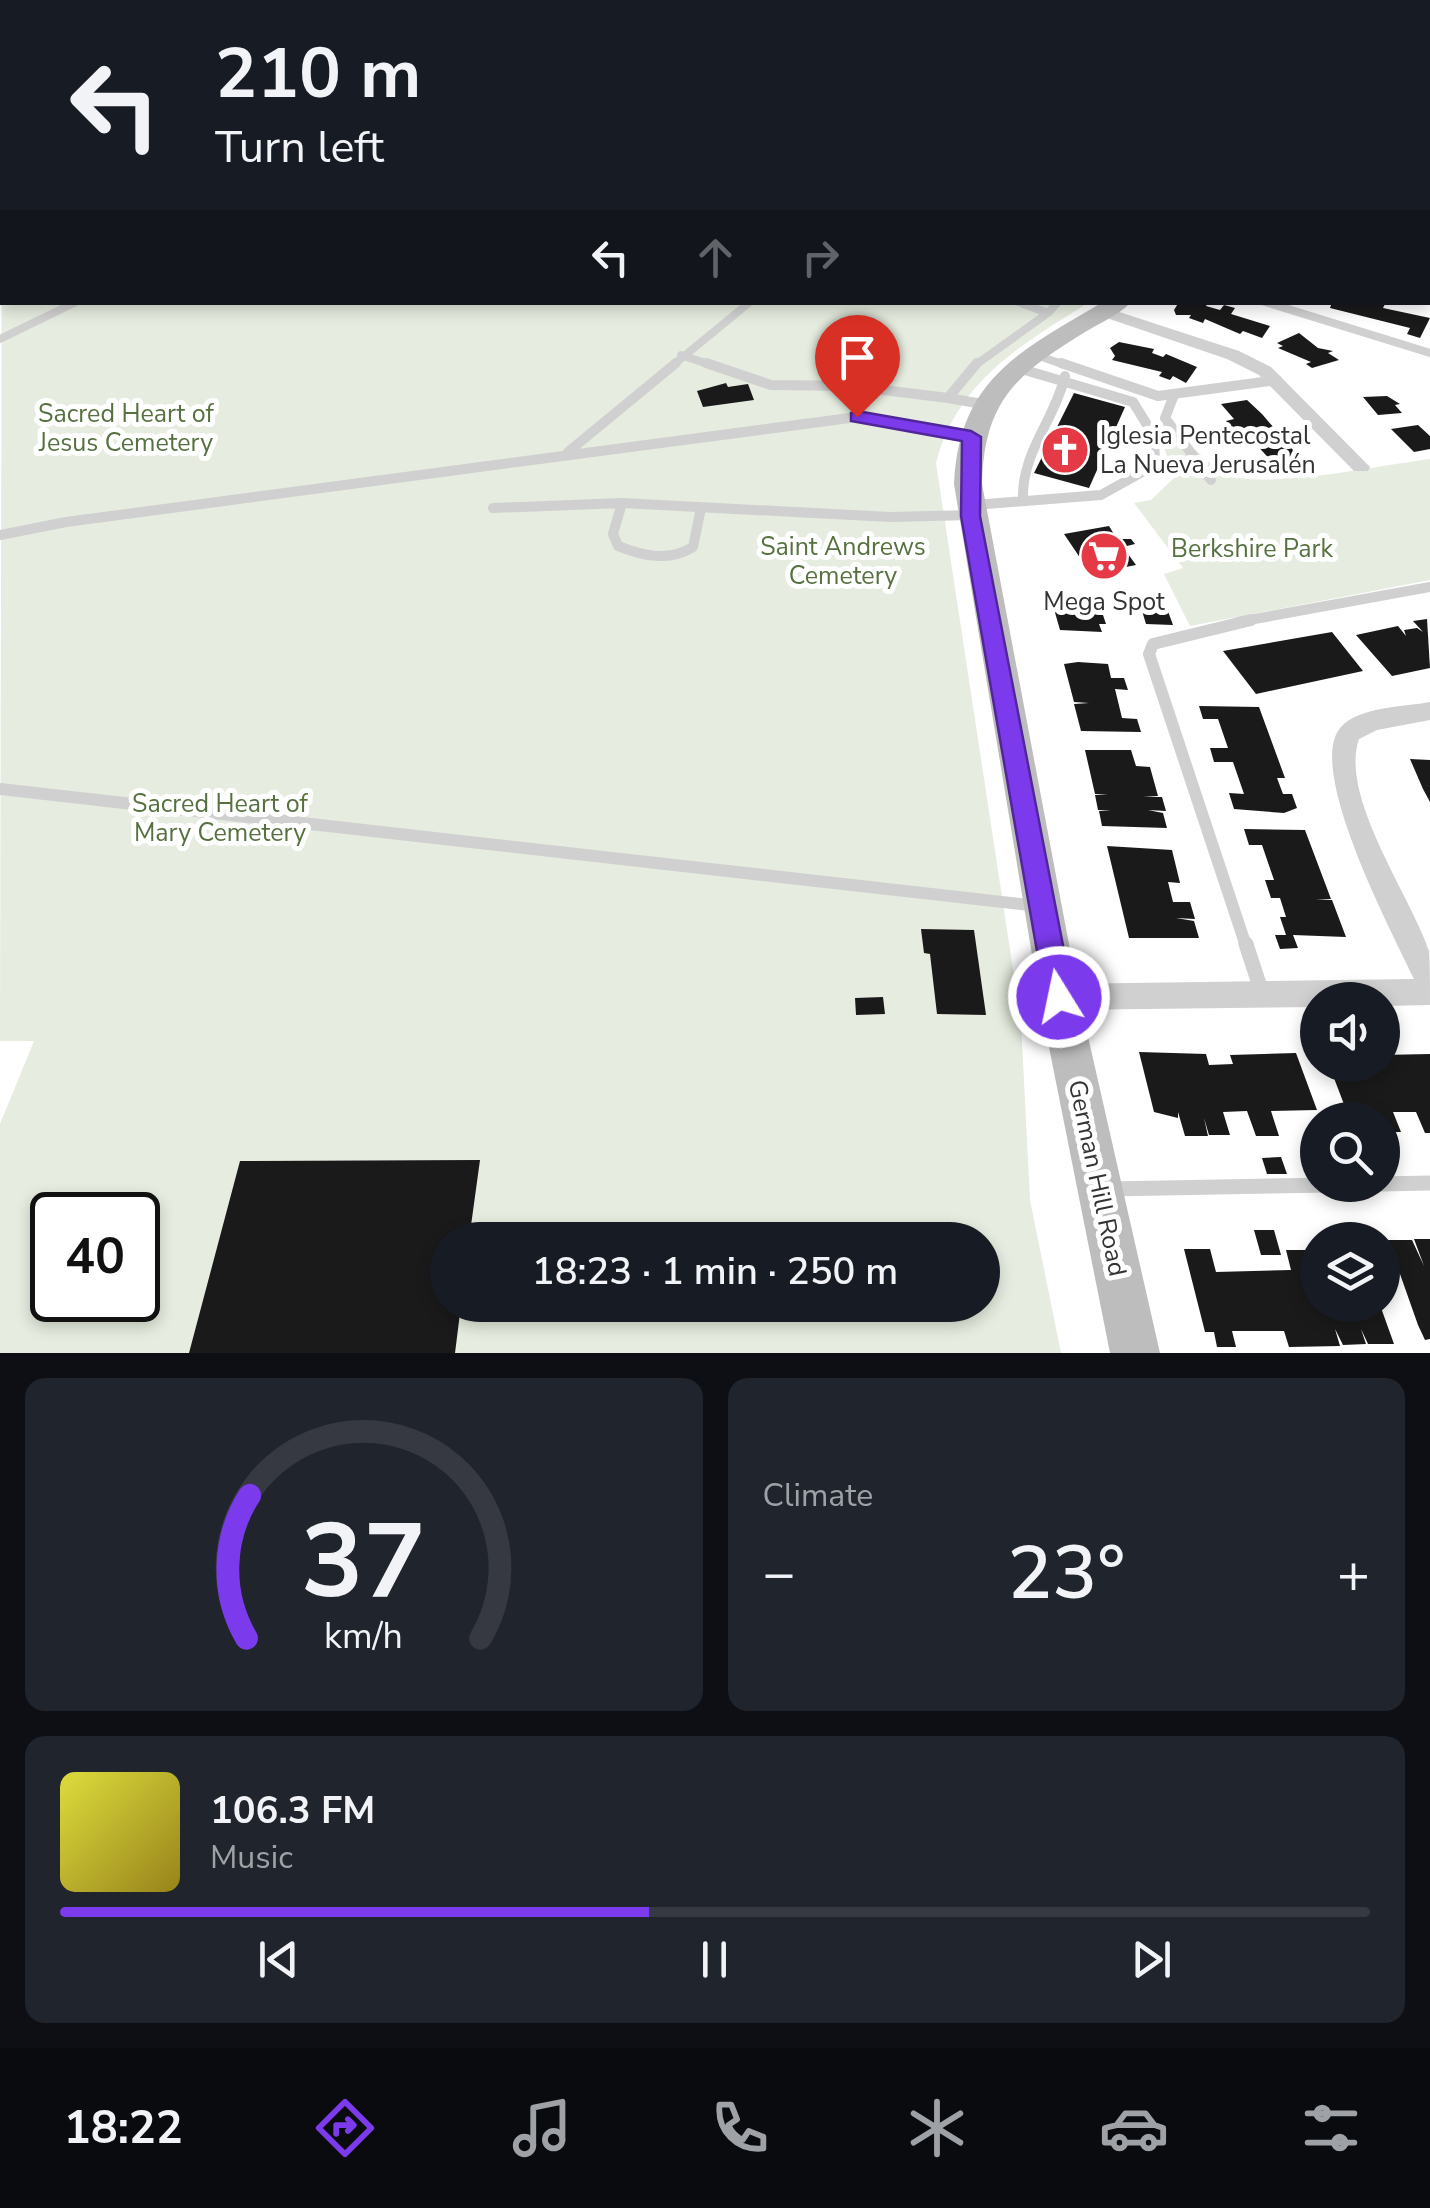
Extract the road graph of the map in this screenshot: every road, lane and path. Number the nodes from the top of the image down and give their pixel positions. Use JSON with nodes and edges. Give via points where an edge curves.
{"nodes":[{"id":1,"x":70,"y":305,"type":"edge"},
{"id":2,"x":746,"y":305,"type":"edge"},
{"id":3,"x":1026,"y":305,"type":"edge"},
{"id":4,"x":1055,"y":305,"type":"edge"},
{"id":5,"x":1276,"y":305,"type":"edge"},
{"id":6,"x":1112,"y":307,"type":"edge"},
{"id":7,"x":1048,"y":313,"type":"junction"},
{"id":8,"x":0,"y":339,"type":"edge"},
{"id":9,"x":1430,"y":353,"type":"edge"},
{"id":10,"x":681,"y":355,"type":"junction"},
{"id":11,"x":1040,"y":363,"type":"junction"},
{"id":12,"x":1276,"y":380,"type":"junction"},
{"id":13,"x":1065,"y":382,"type":"junction"},
{"id":14,"x":1174,"y":395,"type":"junction"},
{"id":15,"x":948,"y":398,"type":"junction"},
{"id":16,"x":980,"y":421,"type":"junction"},
{"id":17,"x":566,"y":454,"type":"junction"},
{"id":18,"x":1361,"y":467,"type":"dead end"},
{"id":19,"x":1211,"y":480,"type":"dead end"},
{"id":20,"x":1023,"y":501,"type":"junction"},
{"id":21,"x":622,"y":503,"type":"junction"},
{"id":22,"x":493,"y":508,"type":"dead end"},
{"id":23,"x":702,"y":508,"type":"junction"},
{"id":24,"x":970,"y":510,"type":"junction"},
{"id":25,"x":0,"y":535,"type":"edge"},
{"id":26,"x":1430,"y":587,"type":"edge"},
{"id":27,"x":1430,"y":711,"type":"edge"},
{"id":28,"x":0,"y":789,"type":"edge"},
{"id":29,"x":1042,"y":906,"type":"junction"},
{"id":30,"x":1430,"y":982,"type":"edge"},
{"id":31,"x":1430,"y":992,"type":"edge"},
{"id":32,"x":1262,"y":994,"type":"junction"},
{"id":33,"x":1059,"y":997,"type":"junction"},
{"id":34,"x":1430,"y":1183,"type":"edge"},
{"id":35,"x":1400,"y":1184,"type":"edge"},
{"id":36,"x":1300,"y":1186,"type":"edge"},
{"id":37,"x":1100,"y":1190,"type":"junction"},
{"id":38,"x":1135,"y":1353,"type":"edge"}],
"edges":[{"from":1,"to":8,"type":"lane"},
{"from":2,"to":10,"type":"lane"},
{"from":3,"to":7,"type":"lane"},
{"from":4,"to":7,"type":"lane"},
{"from":5,"to":9,"type":"lane"},
{"from":6,"to":11,"type":"street"},
{"from":6,"to":12,"type":"street","via":[[1233,355]]},
{"from":7,"to":15,"type":"lane","via":[[976,364]]},
{"from":10,"to":15,"type":"lane","via":[[771,385]]},
{"from":10,"to":17,"type":"lane"},
{"from":11,"to":13,"type":"lane"},
{"from":11,"to":13,"type":"lane"},
{"from":11,"to":14,"type":"lane"},
{"from":11,"to":16,"type":"street"},
{"from":12,"to":14,"type":"lane"},
{"from":12,"to":18,"type":"street"},
{"from":13,"to":20,"type":"lane","via":[[1027,450]]},
{"from":13,"to":20,"type":"lane","via":[[1133,402],[1154,436],[1155,465],[1101,496]]},
{"from":14,"to":19,"type":"lane","via":[[1165,418]]},
{"from":15,"to":16,"type":"lane"},
{"from":16,"to":17,"type":"lane","via":[[857,417]]},
{"from":16,"to":24,"type":"street","name":"German Hill Road"},
{"from":17,"to":25,"type":"lane"},
{"from":20,"to":24,"type":"lane"},
{"from":21,"to":22,"type":"lane"},
{"from":21,"to":23,"type":"lane"},
{"from":21,"to":23,"type":"lane","via":[[613,534],[618,546],[664,556],[693,547]]},
{"from":23,"to":24,"type":"lane","via":[[890,517]]},
{"from":24,"to":29,"type":"street","name":"German Hill Road"},
{"from":26,"to":32,"type":"lane","via":[[1153,644],[1149,654]]},
{"from":27,"to":30,"type":"street","via":[[1364,726],[1340,748],[1342,772],[1377,869]]},
{"from":28,"to":29,"type":"lane"},
{"from":29,"to":33,"type":"street","name":"German Hill Road"},
{"from":31,"to":32,"type":"street"},
{"from":32,"to":33,"type":"street"},
{"from":33,"to":37,"type":"street","name":"German Hill Road"},
{"from":34,"to":35,"type":"lane"},
{"from":36,"to":37,"type":"lane"},
{"from":37,"to":38,"type":"street","name":"German Hill Road"}]}
